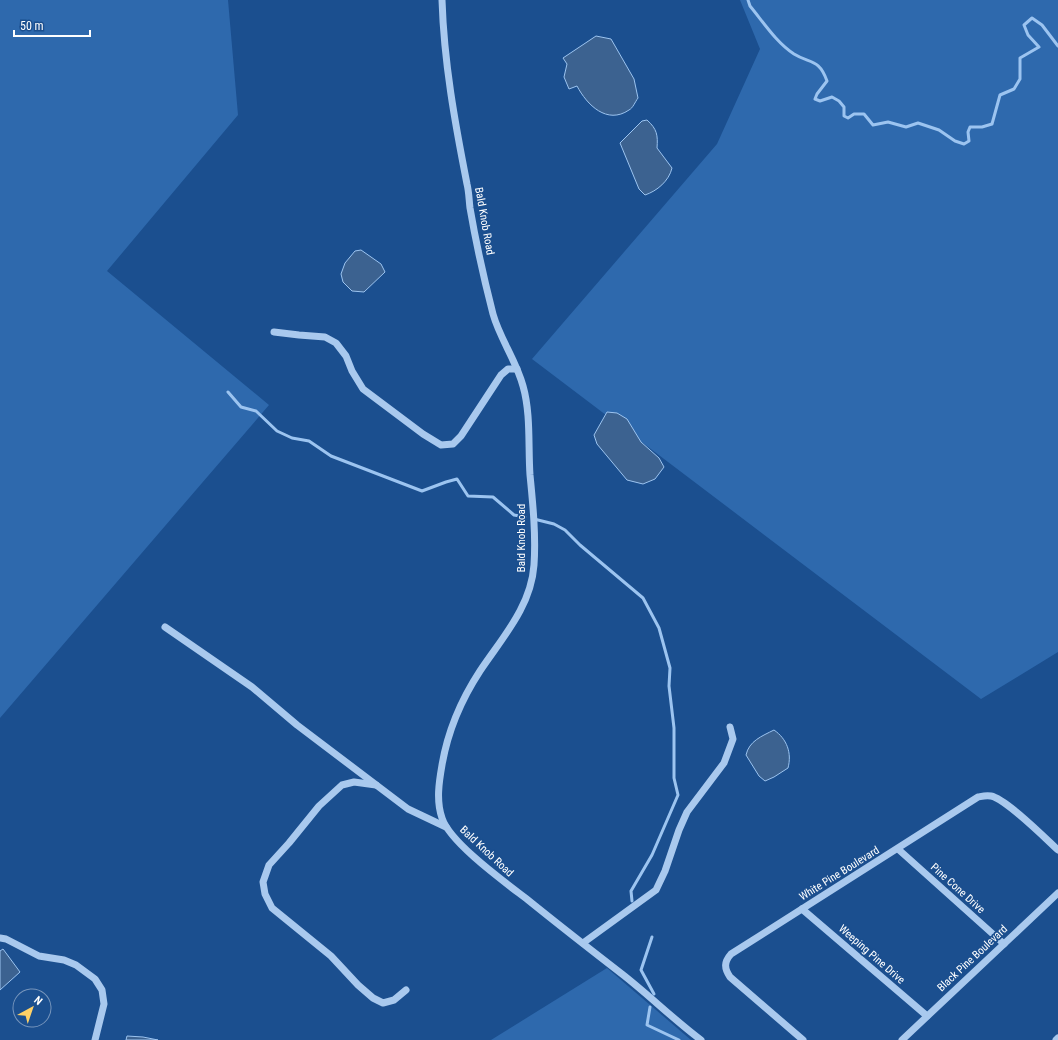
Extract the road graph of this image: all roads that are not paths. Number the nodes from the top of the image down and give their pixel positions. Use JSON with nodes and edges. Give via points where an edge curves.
{"nodes":[{"id":1,"x":442,"y":0,"type":"edge"},
{"id":2,"x":274,"y":332,"type":"dead end"},
{"id":3,"x":517,"y":369,"type":"junction"},
{"id":4,"x":165,"y":627,"type":"dead end"},
{"id":5,"x":730,"y":727,"type":"dead end"},
{"id":6,"x":376,"y":785,"type":"junction"},
{"id":7,"x":446,"y":827,"type":"junction"},
{"id":8,"x":898,"y":849,"type":"junction"},
{"id":9,"x":1058,"y":850,"type":"edge"},
{"id":10,"x":1058,"y":893,"type":"edge"},
{"id":11,"x":802,"y":909,"type":"junction"},
{"id":12,"x":0,"y":938,"type":"edge"},
{"id":13,"x":583,"y":943,"type":"junction"},
{"id":14,"x":1004,"y":944,"type":"junction"},
{"id":15,"x":406,"y":990,"type":"dead end"},
{"id":16,"x":927,"y":1016,"type":"junction"},
{"id":17,"x":95,"y":1040,"type":"edge"},
{"id":18,"x":700,"y":1040,"type":"edge"},
{"id":19,"x":804,"y":1040,"type":"edge"},
{"id":20,"x":902,"y":1040,"type":"edge"}],
"edges":[{"from":1,"to":3,"type":"street","name":"Bald Knob Road","via":[[448,77],[470,206],[498,332]]},
{"from":2,"to":3,"type":"street","via":[[325,337],[336,343],[346,356],[363,389],[441,445],[453,444],[461,436],[501,375],[508,370]]},
{"from":3,"to":7,"type":"street","name":"Bald Knob Road","via":[[525,393],[528,418],[534,569],[523,605],[510,629],[466,693],[450,730],[438,783],[440,808]]},
{"from":4,"to":6,"type":"street","via":[[252,688]]},
{"from":5,"to":13,"type":"street","via":[[733,739],[724,763],[687,812],[656,890]]},
{"from":6,"to":7,"type":"street","via":[[408,809]]},
{"from":6,"to":15,"type":"street","via":[[354,782],[342,785],[319,806],[269,865],[263,882],[265,894],[272,908],[330,956],[373,998],[383,1003],[394,1000]]},
{"from":7,"to":13,"type":"street","name":"Bald Knob Road","via":[[464,847],[514,891]]},
{"from":8,"to":9,"type":"street","name":"White Pine Boulevard","via":[[978,797],[986,795],[1004,802]]},
{"from":8,"to":11,"type":"street","name":"White Pine Boulevard"},
{"from":8,"to":14,"type":"street","name":"Pine Cone Drive"},
{"from":10,"to":14,"type":"street","name":"Black Pine Boulevard"},
{"from":11,"to":16,"type":"street","name":"Weeping Pine Drive"},
{"from":11,"to":19,"type":"street","name":"White Pine Boulevard","via":[[731,954],[725,964],[730,977]]},
{"from":12,"to":17,"type":"street","via":[[39,956],[64,960],[76,965],[95,979],[102,990],[104,1004]]},
{"from":13,"to":18,"type":"street","name":"Bald Knob Road"},
{"from":14,"to":16,"type":"street","name":"Black Pine Boulevard"},
{"from":16,"to":20,"type":"street","name":"Black Pine Boulevard"}]}
